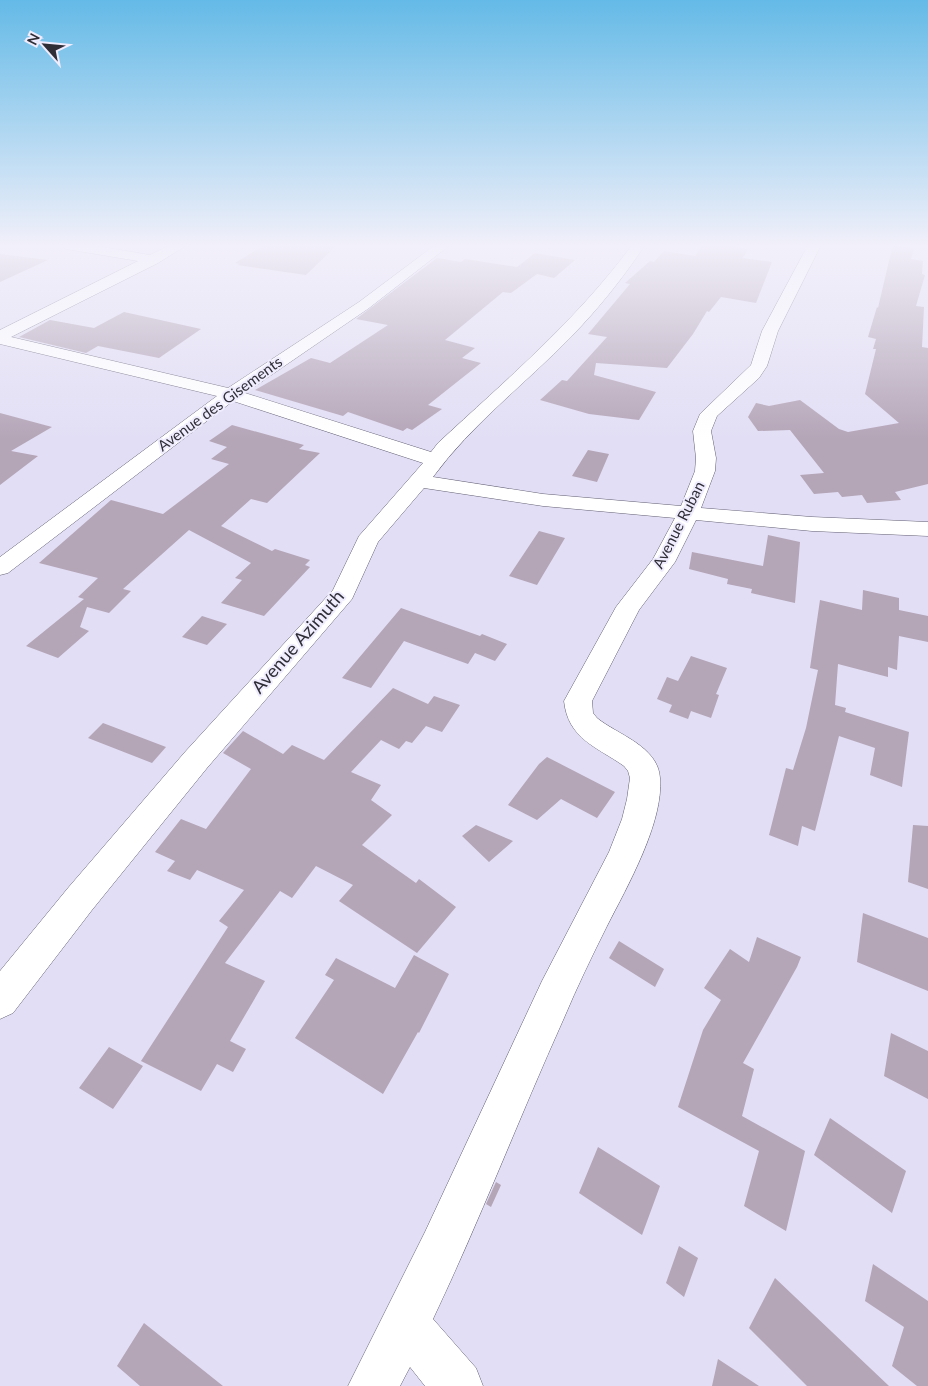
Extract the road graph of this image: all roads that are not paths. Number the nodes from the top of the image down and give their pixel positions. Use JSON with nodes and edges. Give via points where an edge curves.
{"nodes":[{"id":1,"x":54,"y":310,"type":"edge"},
{"id":2,"x":357,"y":310,"type":"edge"},
{"id":3,"x":587,"y":310,"type":"edge"},
{"id":4,"x":781,"y":310,"type":"edge"},
{"id":5,"x":0,"y":318,"type":"edge"},
{"id":6,"x":26,"y":324,"type":"junction"},
{"id":7,"x":0,"y":338,"type":"edge"},
{"id":8,"x":231,"y":394,"type":"junction"},
{"id":9,"x":434,"y":460,"type":"junction"},
{"id":10,"x":419,"y":481,"type":"junction"},
{"id":11,"x":689,"y":512,"type":"junction"},
{"id":12,"x":928,"y":529,"type":"edge"},
{"id":13,"x":0,"y":568,"type":"edge"},
{"id":14,"x":0,"y":1000,"type":"edge"},
{"id":15,"x":407,"y":1326,"type":"junction"},
{"id":16,"x":373,"y":1386,"type":"edge"},
{"id":17,"x":458,"y":1386,"type":"edge"}],
"edges":[{"from":1,"to":6,"type":"street"},
{"from":2,"to":8,"type":"street","name":"Avenue des Gisements"},
{"from":3,"to":9,"type":"street","name":"Avenue Azimuth","via":[[468,423]]},
{"from":4,"to":11,"type":"street","name":"Avenue Ruban","via":[[770,331],[759,366],[704,422],[705,471]]},
{"from":5,"to":6,"type":"street"},
{"from":6,"to":7,"type":"street"},
{"from":7,"to":8,"type":"street"},
{"from":8,"to":9,"type":"street"},
{"from":8,"to":13,"type":"street","name":"Avenue des Gisements"},
{"from":9,"to":10,"type":"street","name":"Avenue Azimuth"},
{"from":10,"to":11,"type":"street","via":[[543,500]]},
{"from":10,"to":14,"type":"street","name":"Avenue Azimuth","via":[[368,541],[343,593],[196,760]]},
{"from":11,"to":12,"type":"street","via":[[812,524]]},
{"from":11,"to":15,"type":"street","name":"Avenue Ruban","via":[[663,562],[628,607],[578,701],[578,714],[587,727],[640,762],[645,770],[638,818],[621,865],[546,1013]]},
{"from":15,"to":16,"type":"street","name":"Avenue Ruban"},
{"from":15,"to":17,"type":"street"}]}
